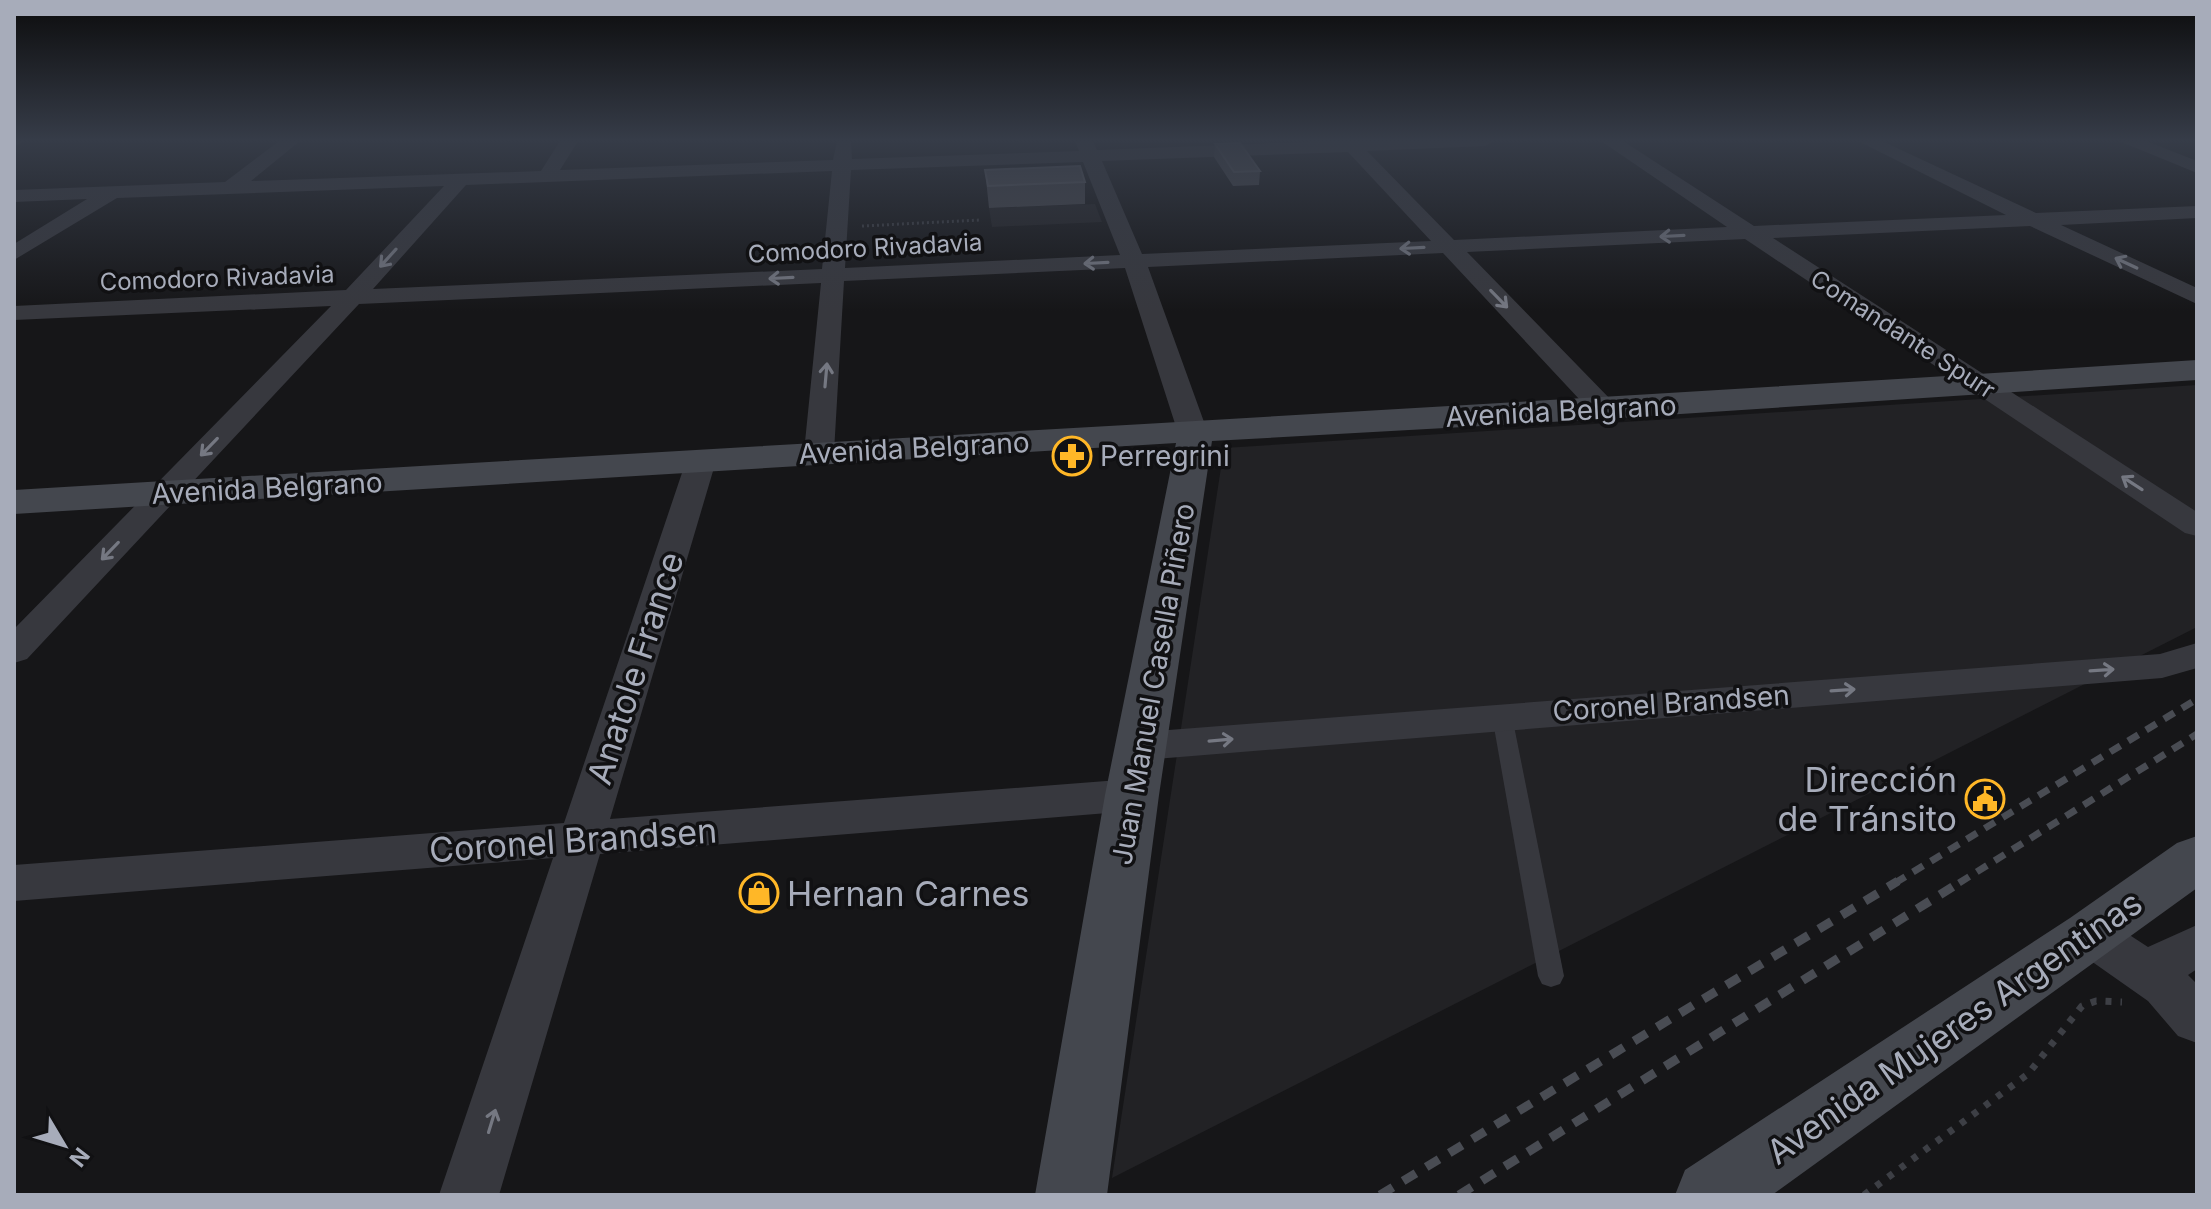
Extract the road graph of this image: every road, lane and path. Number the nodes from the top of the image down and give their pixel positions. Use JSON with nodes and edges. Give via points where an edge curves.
{"nodes":[{"id":1,"x":105,"y":197,"type":"edge"},
{"id":2,"x":444,"y":197,"type":"edge"},
{"id":3,"x":839,"y":197,"type":"edge"},
{"id":4,"x":1107,"y":197,"type":"edge"},
{"id":5,"x":1402,"y":197,"type":"edge"},
{"id":6,"x":1696,"y":197,"type":"edge"},
{"id":7,"x":1986,"y":197,"type":"edge"},
{"id":8,"x":2197,"y":212,"type":"edge"},
{"id":9,"x":2032,"y":219,"type":"junction"},
{"id":10,"x":980,"y":220,"type":"dead end"},
{"id":11,"x":837,"y":227,"type":"junction"},
{"id":12,"x":1748,"y":232,"type":"junction"},
{"id":13,"x":1449,"y":246,"type":"junction"},
{"id":14,"x":14,"y":253,"type":"edge"},
{"id":15,"x":1134,"y":261,"type":"junction"},
{"id":16,"x":831,"y":275,"type":"junction"},
{"id":17,"x":2197,"y":297,"type":"edge"},
{"id":18,"x":352,"y":298,"type":"junction"},
{"id":19,"x":14,"y":313,"type":"edge"},
{"id":20,"x":2197,"y":370,"type":"edge"},
{"id":21,"x":1982,"y":385,"type":"junction"},
{"id":22,"x":1604,"y":409,"type":"junction"},
{"id":23,"x":1193,"y":433,"type":"junction"},
{"id":24,"x":819,"y":452,"type":"junction"},
{"id":25,"x":701,"y":461,"type":"junction"},
{"id":26,"x":164,"y":494,"type":"junction"},
{"id":27,"x":14,"y":502,"type":"edge"},
{"id":28,"x":2197,"y":526,"type":"edge"},
{"id":29,"x":14,"y":651,"type":"edge"},
{"id":30,"x":2197,"y":655,"type":"edge"},
{"id":31,"x":1502,"y":716,"type":"junction"},
{"id":32,"x":1138,"y":770,"type":"junction"},
{"id":33,"x":580,"y":840,"type":"junction"},
{"id":34,"x":2197,"y":858,"type":"edge"},
{"id":35,"x":14,"y":883,"type":"edge"},
{"id":36,"x":2091,"y":935,"type":"junction"},
{"id":37,"x":2197,"y":945,"type":"edge"},
{"id":38,"x":1551,"y":976,"type":"dead end"},
{"id":39,"x":2173,"y":996,"type":"edge"},
{"id":40,"x":469,"y":1195,"type":"edge"},
{"id":41,"x":1071,"y":1195,"type":"edge"},
{"id":42,"x":1711,"y":1195,"type":"edge"},
{"id":43,"x":1864,"y":1195,"type":"edge"}],
"edges":[{"from":1,"to":14,"type":"street"},
{"from":2,"to":18,"type":"street","one_way":true},
{"from":3,"to":11,"type":"street"},
{"from":4,"to":15,"type":"street","name":"Juan Manuel Casella Piñero"},
{"from":5,"to":13,"type":"street"},
{"from":6,"to":12,"type":"street","name":"Comandante Spurr"},
{"from":7,"to":9,"type":"street"},
{"from":8,"to":9,"type":"street","name":"Comodoro Rivadavia"},
{"from":9,"to":12,"type":"street","name":"Comodoro Rivadavia"},
{"from":17,"to":9,"type":"street","one_way":true},
{"from":10,"to":11,"type":"path"},
{"from":11,"to":16,"type":"street"},
{"from":12,"to":13,"type":"street","name":"Comodoro Rivadavia","one_way":true},
{"from":12,"to":21,"type":"street","name":"Comandante Spurr"},
{"from":13,"to":15,"type":"street","name":"Comodoro Rivadavia","one_way":true},
{"from":13,"to":22,"type":"street","one_way":true},
{"from":15,"to":16,"type":"street","name":"Comodoro Rivadavia","one_way":true},
{"from":15,"to":23,"type":"street","name":"Juan Manuel Casella Piñero"},
{"from":16,"to":18,"type":"street","name":"Comodoro Rivadavia","one_way":true},
{"from":24,"to":16,"type":"street","one_way":true},
{"from":18,"to":19,"type":"street","name":"Comodoro Rivadavia"},
{"from":18,"to":26,"type":"street","one_way":true},
{"from":20,"to":21,"type":"street","name":"Avenida Belgrano"},
{"from":21,"to":22,"type":"street","name":"Avenida Belgrano"},
{"from":28,"to":21,"type":"street","name":"Comandante Spurr","one_way":true},
{"from":22,"to":23,"type":"street","name":"Avenida Belgrano"},
{"from":23,"to":24,"type":"street","name":"Avenida Belgrano"},
{"from":23,"to":32,"type":"street","name":"Juan Manuel Casella Piñero"},
{"from":24,"to":25,"type":"street","name":"Avenida Belgrano"},
{"from":25,"to":26,"type":"street","name":"Avenida Belgrano"},
{"from":25,"to":33,"type":"street","name":"Anatole France"},
{"from":26,"to":27,"type":"street","name":"Avenida Belgrano"},
{"from":26,"to":29,"type":"street","one_way":true},
{"from":31,"to":30,"type":"street","name":"Coronel Brandsen","one_way":true,"via":[[2162,666]]},
{"from":32,"to":31,"type":"street","name":"Coronel Brandsen","one_way":true},
{"from":31,"to":38,"type":"lane"},
{"from":32,"to":33,"type":"street","name":"Coronel Brandsen"},
{"from":32,"to":41,"type":"street","name":"Juan Manuel Casella Piñero"},
{"from":33,"to":35,"type":"street","name":"Coronel Brandsen"},
{"from":40,"to":33,"type":"street","name":"Anatole France","one_way":true},
{"from":34,"to":36,"type":"street","name":"Avenida Mujeres Argentinas"},
{"from":36,"to":39,"type":"street"},
{"from":36,"to":42,"type":"street","name":"Avenida Mujeres Argentinas"},
{"from":37,"to":39,"type":"street"},
{"from":39,"to":43,"type":"path","via":[[2082,1006],[2028,1074]]}]}
